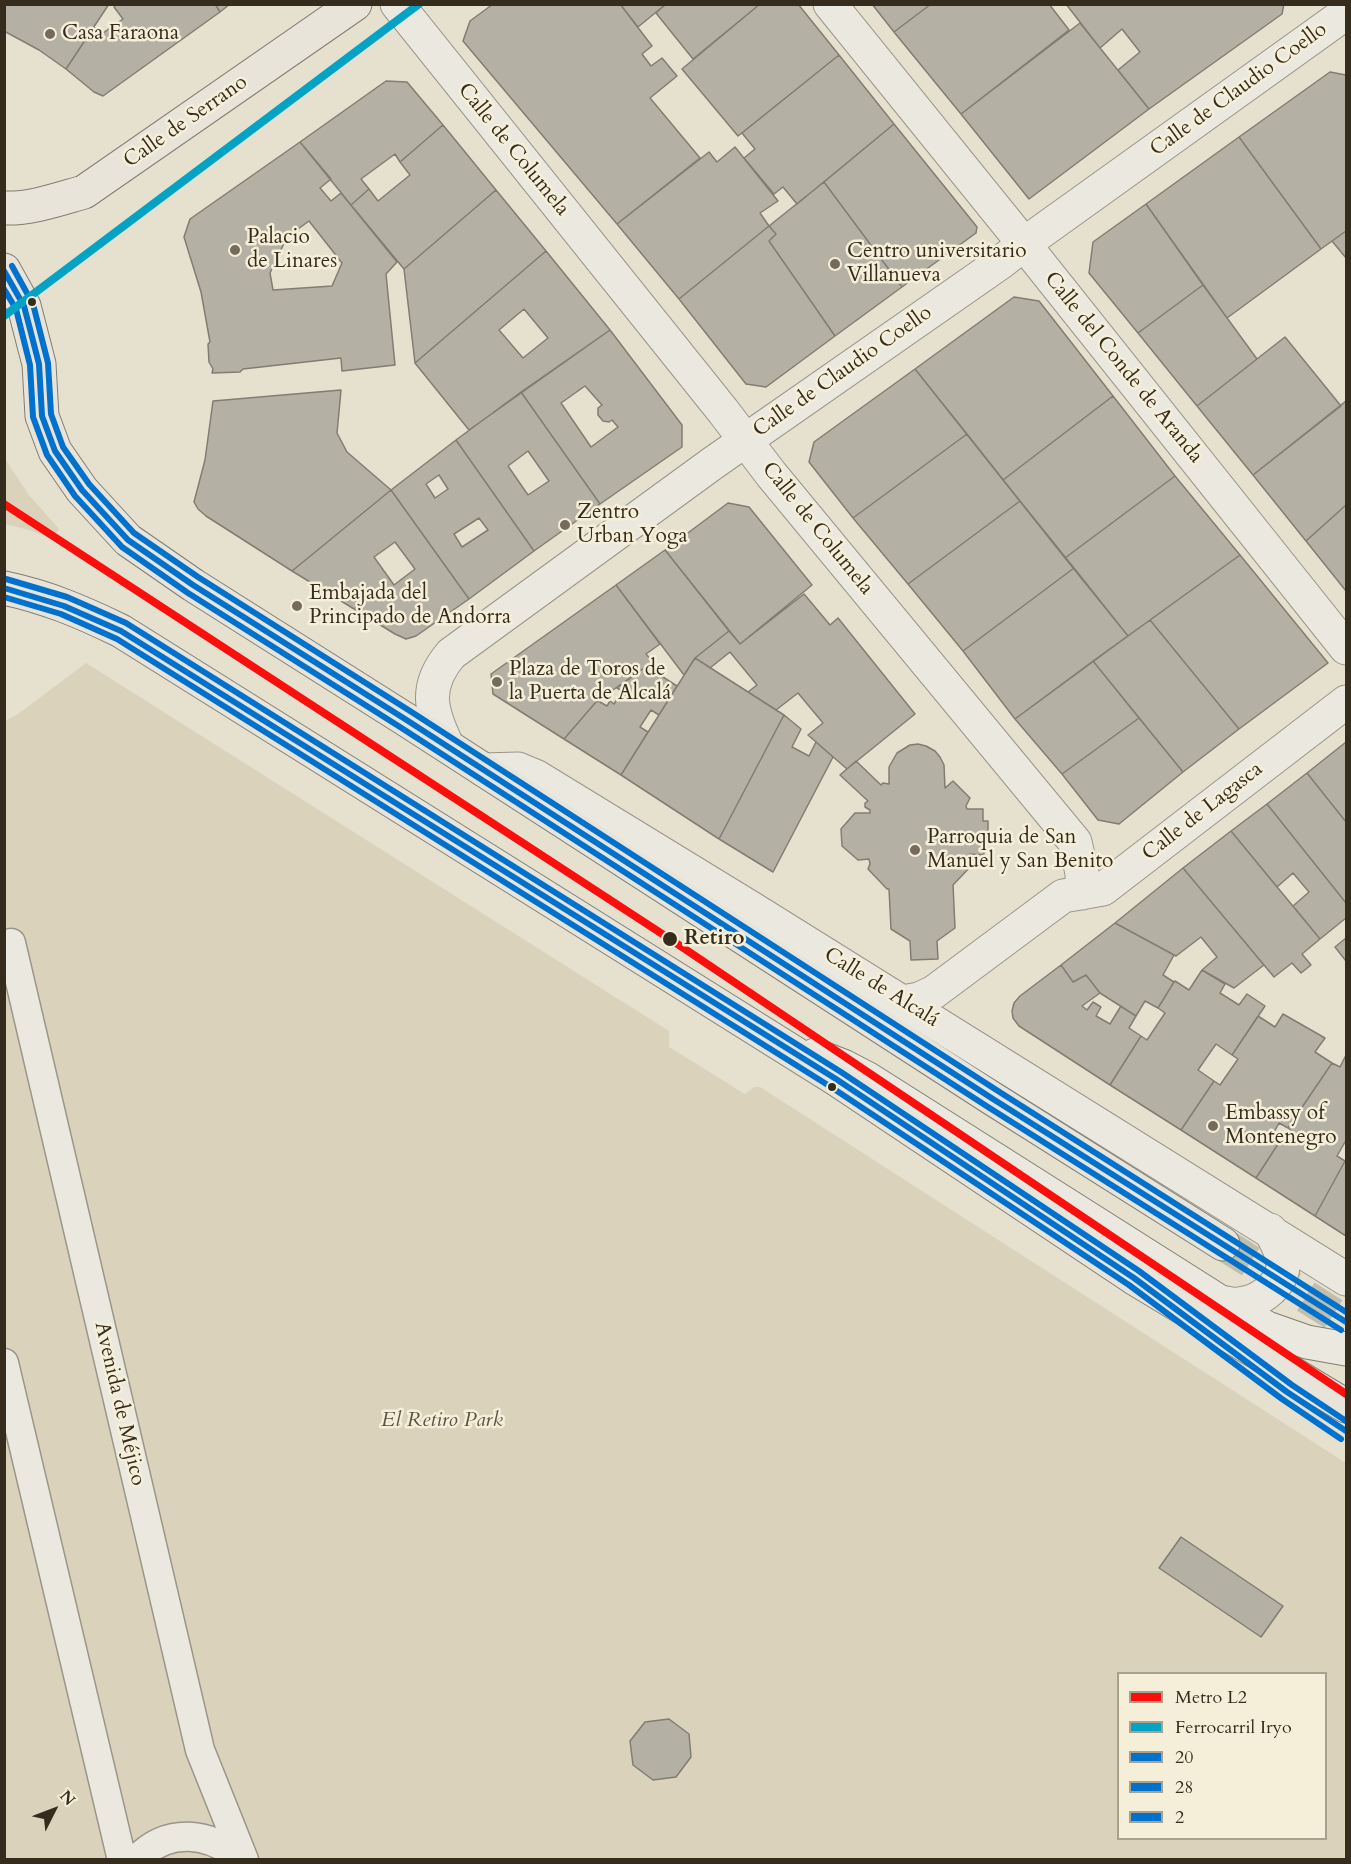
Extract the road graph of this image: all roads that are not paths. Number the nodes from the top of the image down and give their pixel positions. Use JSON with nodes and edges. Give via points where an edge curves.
{"nodes":[{"id":1,"x":355,"y":4,"type":"edge"},
{"id":2,"x":397,"y":4,"type":"edge"},
{"id":3,"x":830,"y":4,"type":"edge"},
{"id":4,"x":1340,"y":4,"type":"edge"},
{"id":5,"x":1347,"y":13,"type":"edge"},
{"id":6,"x":4,"y":208,"type":"edge"},
{"id":7,"x":1024,"y":244,"type":"junction"},
{"id":8,"x":4,"y":270,"type":"edge"},
{"id":9,"x":745,"y":440,"type":"junction"},
{"id":10,"x":4,"y":588,"type":"edge"},
{"id":11,"x":1347,"y":648,"type":"edge"},
{"id":12,"x":1347,"y":702,"type":"edge"},
{"id":13,"x":447,"y":746,"type":"junction"},
{"id":14,"x":484,"y":770,"type":"junction"},
{"id":15,"x":1082,"y":893,"type":"junction"},
{"id":16,"x":11,"y":943,"type":"dead end"},
{"id":17,"x":903,"y":1002,"type":"junction"},
{"id":18,"x":784,"y":1048,"type":"junction"},
{"id":19,"x":1270,"y":1230,"type":"junction"},
{"id":20,"x":1223,"y":1244,"type":"tunnel mouth"},
{"id":21,"x":1134,"y":1278,"type":"junction"},
{"id":22,"x":1347,"y":1279,"type":"edge"},
{"id":23,"x":1220,"y":1302,"type":"junction"},
{"id":24,"x":1347,"y":1349,"type":"edge"},
{"id":25,"x":4,"y":1363,"type":"edge"},
{"id":26,"x":1347,"y":1406,"type":"edge"},
{"id":27,"x":1347,"y":1431,"type":"edge"},
{"id":28,"x":122,"y":1860,"type":"edge"},
{"id":29,"x":136,"y":1860,"type":"edge"},
{"id":30,"x":244,"y":1860,"type":"edge"}],
"edges":[{"from":1,"to":6,"type":"main road","name":"Calle de Serrano","via":[[84,192],[42,204]]},
{"from":2,"to":9,"type":"street","name":"Calle de Columela"},
{"from":3,"to":7,"type":"street","name":"Calle del Conde de Aranda"},
{"from":4,"to":5,"type":"street"},
{"from":5,"to":7,"type":"street","name":"Calle de Claudio Coello"},
{"from":7,"to":9,"type":"street","name":"Calle de Claudio Coello"},
{"from":7,"to":11,"type":"street","name":"Calle del Conde de Aranda"},
{"from":8,"to":13,"type":"main road","name":"Calle de Alcalá","via":[[24,306],[39,364],[42,416],[55,451],[82,490],[128,540]]},
{"from":9,"to":13,"type":"street","name":"Calle de Claudio Coello","via":[[451,654],[435,678],[432,697],[437,724]]},
{"from":9,"to":15,"type":"street","name":"Calle de Columela","via":[[1075,842]]},
{"from":10,"to":18,"type":"main road","via":[[61,603],[121,631]]},
{"from":12,"to":15,"type":"street","name":"Calle de Lagasca","via":[[1103,889]]},
{"from":13,"to":14,"type":"main road","name":"Calle de Alcalá"},
{"from":14,"to":17,"type":"street","name":"Calle de Alcalá","via":[[518,770],[537,777]]},
{"from":14,"to":20,"type":"main road","name":"Calle de Alcalá"},
{"from":15,"to":17,"type":"street","name":"Calle de Lagasca","via":[[1063,896],[934,992]]},
{"from":16,"to":30,"type":"street","name":"Avenida de Méjico","via":[[200,1750]]},
{"from":17,"to":19,"type":"street","name":"Calle de Alcalá"},
{"from":18,"to":21,"type":"main road"},
{"from":18,"to":23,"type":"street","via":[[819,1056],[868,1079]]},
{"from":19,"to":22,"type":"street","name":"Calle de Alcalá"},
{"from":19,"to":23,"type":"street","via":[[1281,1250],[1283,1264],[1276,1284],[1255,1301],[1238,1305]]},
{"from":21,"to":26,"type":"main road"},
{"from":21,"to":27,"type":"main road","via":[[1287,1392]]},
{"from":23,"to":24,"type":"street","via":[[1267,1328],[1307,1342]]},
{"from":25,"to":28,"type":"street"},
{"from":29,"to":30,"type":"street","via":[[159,1843],[195,1837],[214,1840]]}]}
